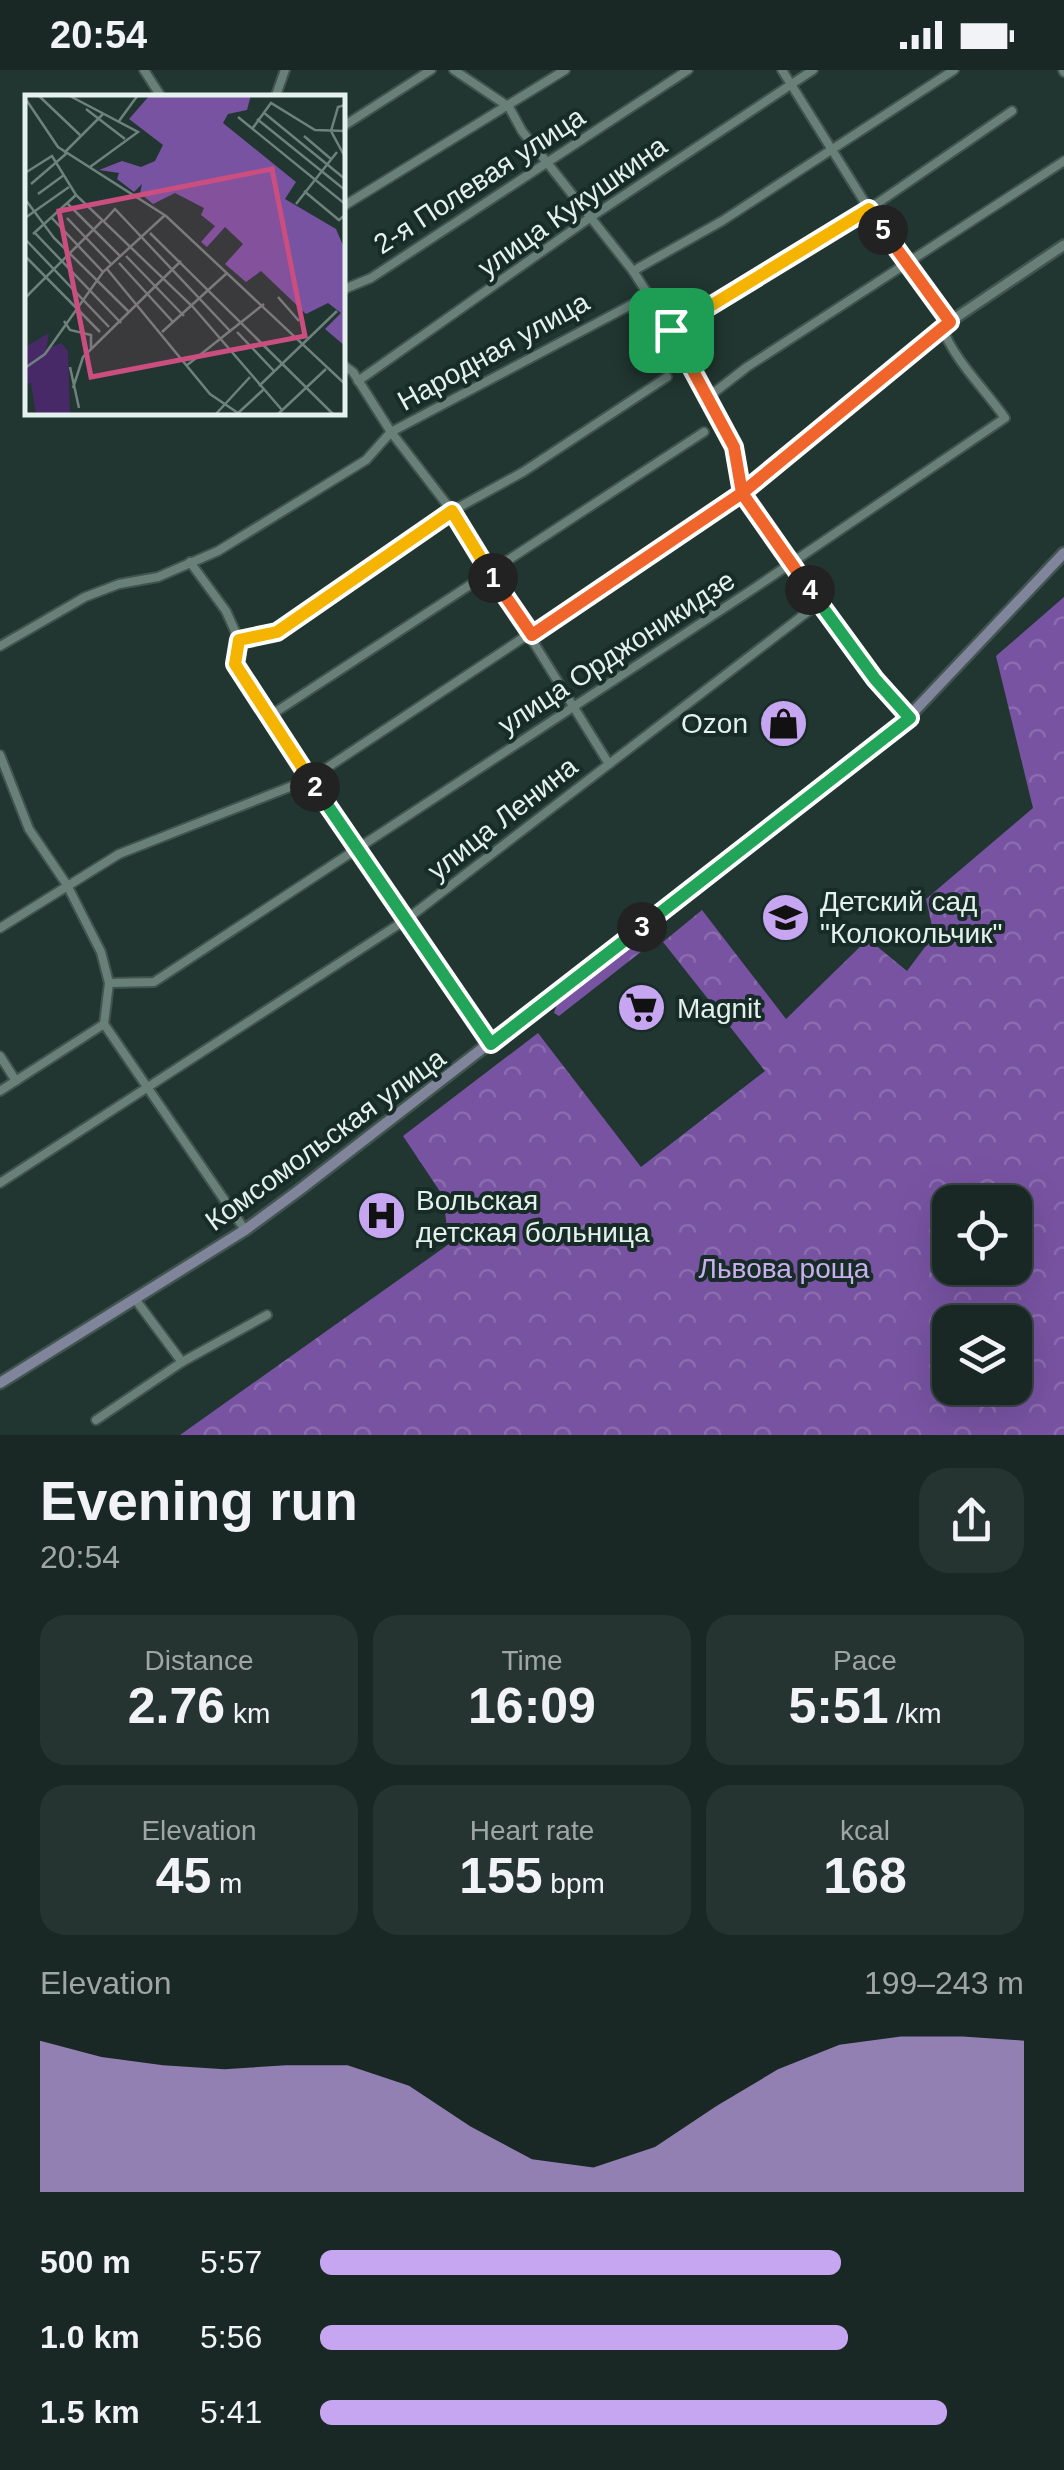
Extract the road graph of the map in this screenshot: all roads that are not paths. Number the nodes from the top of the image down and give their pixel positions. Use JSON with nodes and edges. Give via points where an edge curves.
{"nodes":[{"id":1,"x":144,"y":70,"type":"edge"},
{"id":2,"x":285,"y":70,"type":"edge"},
{"id":3,"x":432,"y":70,"type":"edge"},
{"id":4,"x":454,"y":70,"type":"edge"},
{"id":5,"x":472,"y":70,"type":"edge"},
{"id":6,"x":565,"y":70,"type":"edge"},
{"id":7,"x":688,"y":70,"type":"edge"},
{"id":8,"x":782,"y":70,"type":"edge"},
{"id":9,"x":813,"y":70,"type":"edge"},
{"id":10,"x":954,"y":70,"type":"edge"},
{"id":11,"x":792,"y":85,"type":"junction"},
{"id":12,"x":483,"y":88,"type":"junction"},
{"id":13,"x":160,"y":95,"type":"edge"},
{"id":14,"x":276,"y":95,"type":"edge"},
{"id":15,"x":510,"y":107,"type":"junction"},
{"id":16,"x":1012,"y":111,"type":"dead end"},
{"id":17,"x":345,"y":125,"type":"edge"},
{"id":18,"x":833,"y":147,"type":"junction"},
{"id":19,"x":548,"y":161,"type":"junction"},
{"id":20,"x":1064,"y":161,"type":"edge"},
{"id":21,"x":345,"y":204,"type":"edge"},
{"id":22,"x":869,"y":209,"type":"junction"},
{"id":23,"x":592,"y":217,"type":"junction"},
{"id":24,"x":1064,"y":245,"type":"edge"},
{"id":25,"x":910,"y":263,"type":"junction"},
{"id":26,"x":633,"y":271,"type":"junction"},
{"id":27,"x":345,"y":289,"type":"edge"},
{"id":28,"x":646,"y":297,"type":"junction"},
{"id":29,"x":946,"y":325,"type":"junction"},
{"id":30,"x":671,"y":330,"type":"junction"},
{"id":31,"x":345,"y":367,"type":"edge"},
{"id":32,"x":667,"y":377,"type":"dead end"},
{"id":33,"x":358,"y":380,"type":"junction"},
{"id":34,"x":707,"y":398,"type":"junction"},
{"id":35,"x":391,"y":432,"type":"junction"},
{"id":36,"x":704,"y":432,"type":"dead end"},
{"id":37,"x":742,"y":493,"type":"junction"},
{"id":38,"x":452,"y":511,"type":"junction"},
{"id":39,"x":1064,"y":553,"type":"edge"},
{"id":40,"x":190,"y":562,"type":"junction"},
{"id":41,"x":791,"y":562,"type":"junction"},
{"id":42,"x":490,"y":574,"type":"junction"},
{"id":43,"x":819,"y":603,"type":"junction"},
{"id":44,"x":532,"y":635,"type":"junction"},
{"id":45,"x":239,"y":640,"type":"junction"},
{"id":46,"x":0,"y":646,"type":"edge"},
{"id":47,"x":575,"y":704,"type":"junction"},
{"id":48,"x":268,"y":717,"type":"junction"},
{"id":49,"x":910,"y":718,"type":"junction"},
{"id":50,"x":0,"y":755,"type":"edge"},
{"id":51,"x":609,"y":764,"type":"junction"},
{"id":52,"x":310,"y":779,"type":"junction"},
{"id":53,"x":360,"y":846,"type":"junction"},
{"id":54,"x":67,"y":884,"type":"junction"},
{"id":55,"x":407,"y":919,"type":"junction"},
{"id":56,"x":0,"y":928,"type":"edge"},
{"id":57,"x":109,"y":983,"type":"junction"},
{"id":58,"x":104,"y":1024,"type":"junction"},
{"id":59,"x":491,"y":1044,"type":"junction"},
{"id":60,"x":0,"y":1056,"type":"edge"},
{"id":61,"x":16,"y":1081,"type":"junction"},
{"id":62,"x":148,"y":1088,"type":"junction"},
{"id":63,"x":0,"y":1092,"type":"edge"},
{"id":64,"x":0,"y":1183,"type":"edge"},
{"id":65,"x":245,"y":1230,"type":"junction"},
{"id":66,"x":135,"y":1299,"type":"junction"},
{"id":67,"x":267,"y":1315,"type":"dead end"},
{"id":68,"x":182,"y":1362,"type":"junction"},
{"id":69,"x":0,"y":1382,"type":"edge"},
{"id":70,"x":96,"y":1420,"type":"dead end"}],
"edges":[{"from":1,"to":13,"type":"street"},
{"from":2,"to":14,"type":"street"},
{"from":3,"to":17,"type":"street"},
{"from":4,"to":12,"type":"street"},
{"from":5,"to":12,"type":"street"},
{"from":6,"to":15,"type":"street"},
{"from":7,"to":19,"type":"street","name":"2-я Полевая улица"},
{"from":8,"to":11,"type":"street"},
{"from":9,"to":11,"type":"street","name":"улица Кукушкина"},
{"from":10,"to":18,"type":"street"},
{"from":11,"to":18,"type":"street"},
{"from":11,"to":23,"type":"street","name":"улица Кукушкина"},
{"from":12,"to":15,"type":"street"},
{"from":15,"to":19,"type":"street"},
{"from":15,"to":21,"type":"street"},
{"from":16,"to":22,"type":"street"},
{"from":18,"to":22,"type":"street"},
{"from":18,"to":26,"type":"street"},
{"from":19,"to":23,"type":"street"},
{"from":19,"to":27,"type":"street","name":"2-я Полевая улица"},
{"from":20,"to":25,"type":"street"},
{"from":22,"to":25,"type":"street"},
{"from":22,"to":30,"type":"street"},
{"from":23,"to":26,"type":"street"},
{"from":23,"to":33,"type":"street","name":"улица Кукушкина"},
{"from":24,"to":29,"type":"street"},
{"from":25,"to":29,"type":"street"},
{"from":25,"to":34,"type":"street"},
{"from":26,"to":28,"type":"street"},
{"from":28,"to":30,"type":"street"},
{"from":28,"to":35,"type":"street","name":"Народная улица"},
{"from":29,"to":37,"type":"street"},
{"from":29,"to":41,"type":"street","name":"улица Орджоникидзе","via":[[951,352],[1006,418]]},
{"from":30,"to":34,"type":"street"},
{"from":31,"to":33,"type":"street"},
{"from":32,"to":38,"type":"street"},
{"from":33,"to":35,"type":"street"},
{"from":34,"to":37,"type":"street","via":[[734,447]]},
{"from":35,"to":38,"type":"street"},
{"from":35,"to":40,"type":"street","name":"Народная улица","via":[[366,460]]},
{"from":36,"to":42,"type":"street"},
{"from":37,"to":41,"type":"street"},
{"from":37,"to":44,"type":"street"},
{"from":38,"to":42,"type":"street"},
{"from":38,"to":45,"type":"street","via":[[277,632]]},
{"from":39,"to":49,"type":"main road","name":"Комсомольская улица"},
{"from":40,"to":45,"type":"street"},
{"from":40,"to":46,"type":"street","name":"Народная улица","via":[[85,597]]},
{"from":41,"to":43,"type":"street"},
{"from":41,"to":47,"type":"street","name":"улица Орджоникидзе"},
{"from":42,"to":44,"type":"street"},
{"from":42,"to":48,"type":"street"},
{"from":43,"to":49,"type":"street"},
{"from":43,"to":51,"type":"street","name":"улица Ленина"},
{"from":44,"to":47,"type":"street"},
{"from":44,"to":52,"type":"street"},
{"from":45,"to":48,"type":"street","via":[[235,664]]},
{"from":47,"to":51,"type":"street"},
{"from":47,"to":53,"type":"street","name":"улица Орджоникидзе"},
{"from":48,"to":52,"type":"street"},
{"from":49,"to":59,"type":"main road","name":"Комсомольская улица"},
{"from":50,"to":54,"type":"street","via":[[29,829]]},
{"from":51,"to":55,"type":"street","name":"улица Ленина"},
{"from":52,"to":53,"type":"street"},
{"from":52,"to":54,"type":"street","via":[[150,840]]},
{"from":53,"to":55,"type":"street"},
{"from":53,"to":57,"type":"street","name":"улица Орджоникидзе","via":[[154,982]]},
{"from":54,"to":56,"type":"street"},
{"from":54,"to":57,"type":"street"},
{"from":55,"to":59,"type":"street"},
{"from":55,"to":62,"type":"street","name":"улица Ленина"},
{"from":57,"to":58,"type":"street"},
{"from":58,"to":61,"type":"street"},
{"from":58,"to":62,"type":"street"},
{"from":59,"to":65,"type":"main road","name":"Комсомольская улица"},
{"from":60,"to":61,"type":"street"},
{"from":61,"to":63,"type":"street"},
{"from":62,"to":64,"type":"street","name":"улица Ленина"},
{"from":62,"to":65,"type":"street"},
{"from":65,"to":66,"type":"main road","name":"Комсомольская улица"},
{"from":66,"to":68,"type":"street"},
{"from":66,"to":69,"type":"main road","name":"Комсомольская улица"},
{"from":67,"to":68,"type":"street"},
{"from":68,"to":70,"type":"street"}]}
